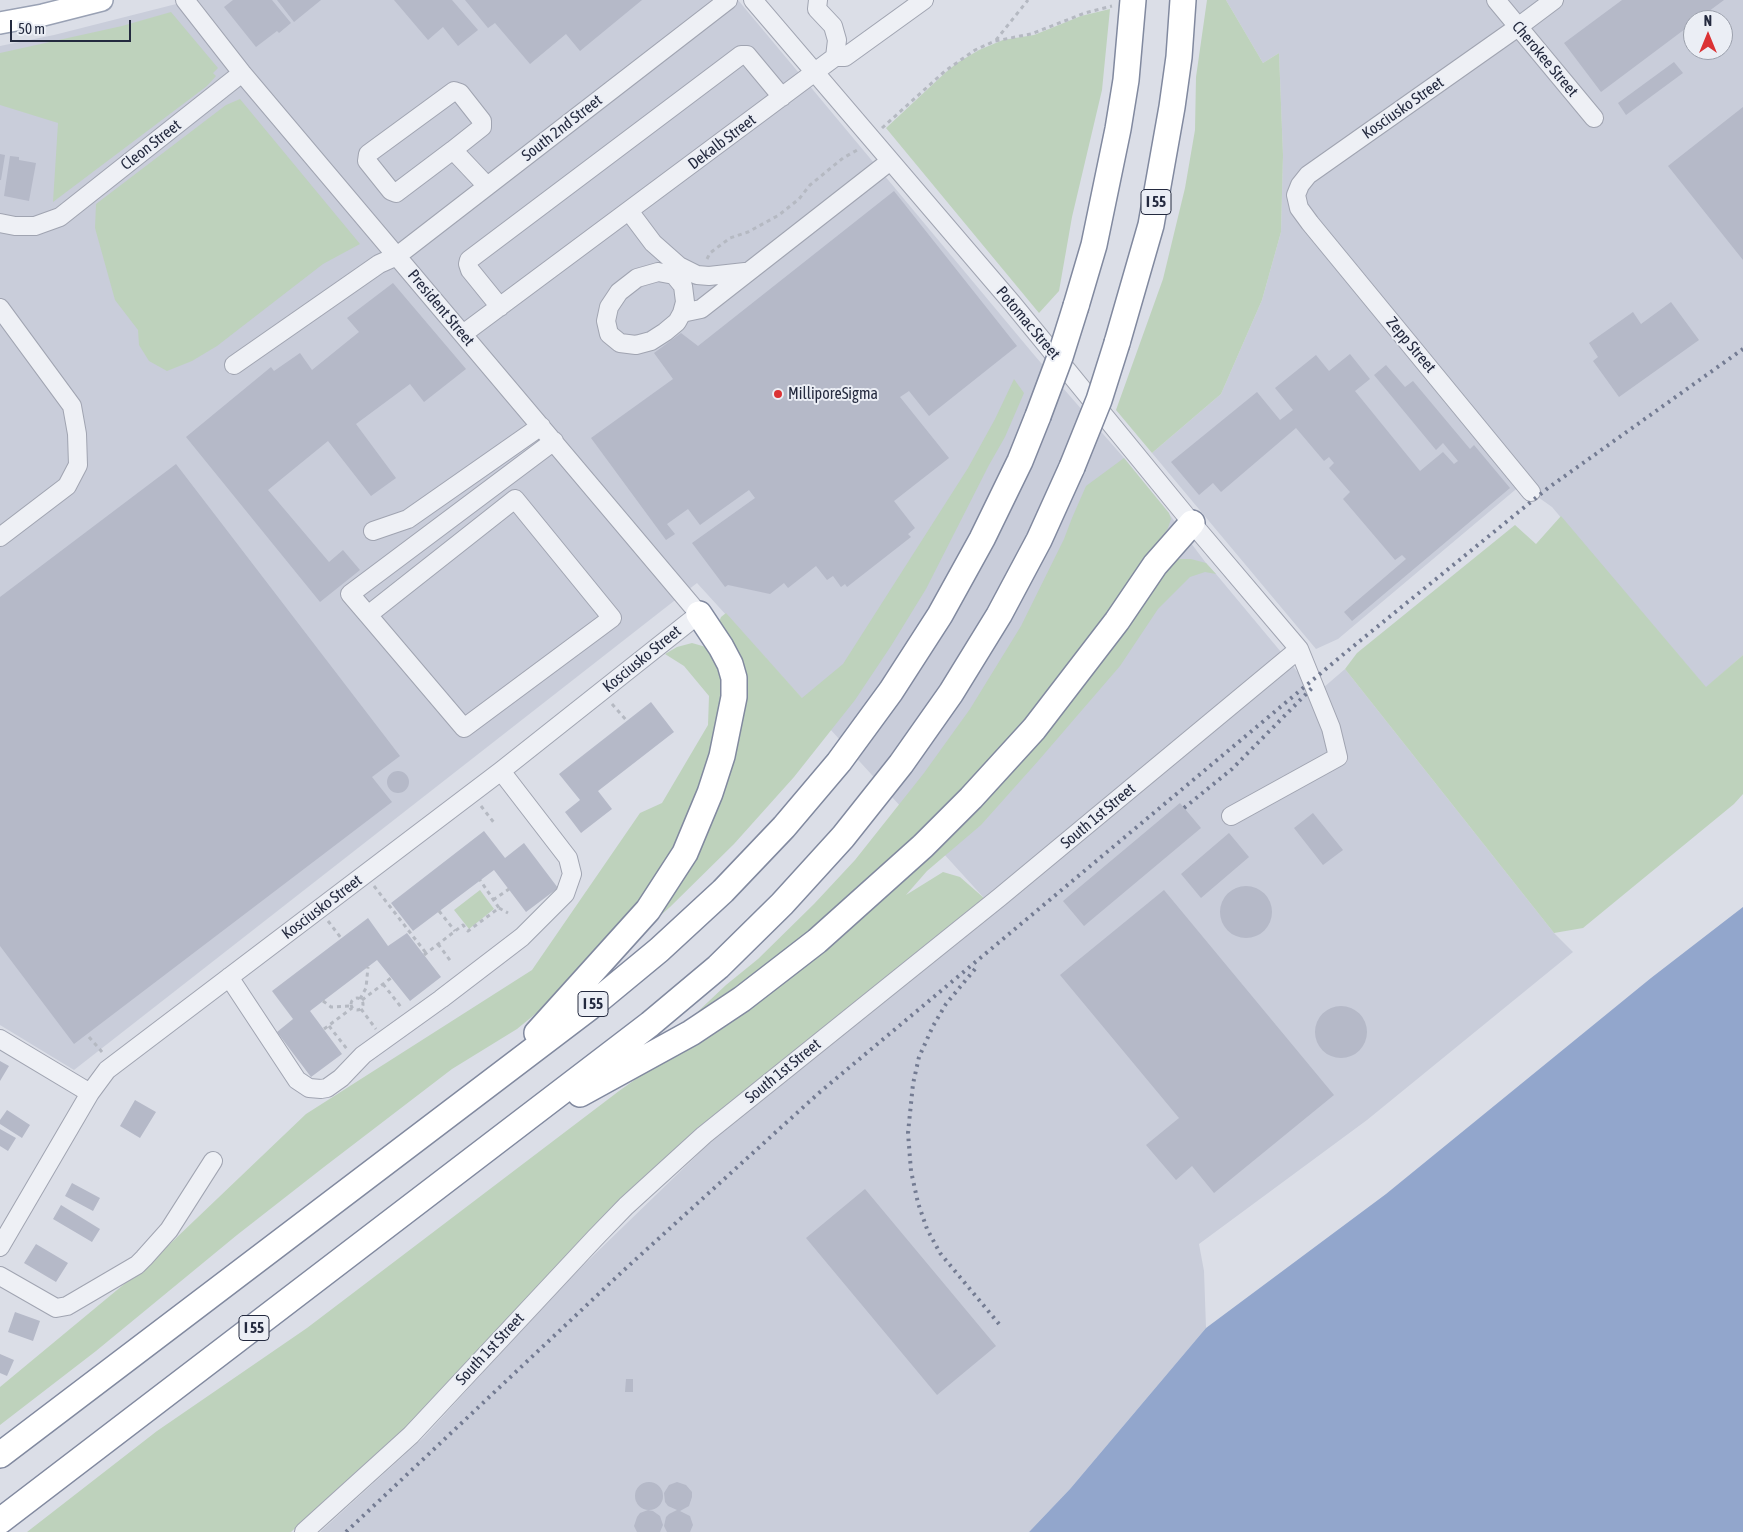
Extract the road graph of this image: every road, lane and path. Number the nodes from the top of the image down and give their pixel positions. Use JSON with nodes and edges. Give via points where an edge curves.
{"nodes":[{"id":1,"x":102,"y":0,"type":"edge"},
{"id":2,"x":185,"y":0,"type":"edge"},
{"id":3,"x":728,"y":0,"type":"edge"},
{"id":4,"x":753,"y":0,"type":"edge"},
{"id":5,"x":818,"y":0,"type":"edge"},
{"id":6,"x":924,"y":0,"type":"edge"},
{"id":7,"x":1028,"y":0,"type":"edge"},
{"id":8,"x":1133,"y":0,"type":"edge"},
{"id":9,"x":1183,"y":0,"type":"edge"},
{"id":10,"x":1496,"y":0,"type":"edge"},
{"id":11,"x":1554,"y":0,"type":"edge"},
{"id":12,"x":62,"y":5,"type":"edge"},
{"id":13,"x":0,"y":23,"type":"edge"},
{"id":14,"x":1518,"y":27,"type":"junction"},
{"id":15,"x":995,"y":41,"type":"dead end"},
{"id":16,"x":834,"y":58,"type":"junction"},
{"id":17,"x":814,"y":72,"type":"junction"},
{"id":18,"x":242,"y":73,"type":"junction"},
{"id":19,"x":782,"y":97,"type":"junction"},
{"id":20,"x":1594,"y":118,"type":"dead end"},
{"id":21,"x":454,"y":150,"type":"junction"},
{"id":22,"x":889,"y":162,"type":"junction"},
{"id":23,"x":487,"y":186,"type":"junction"},
{"id":24,"x":1296,"y":195,"type":"joint"},
{"id":25,"x":629,"y":211,"type":"junction"},
{"id":26,"x":0,"y":223,"type":"edge"},
{"id":27,"x":397,"y":256,"type":"junction"},
{"id":28,"x":676,"y":270,"type":"junction"},
{"id":29,"x":748,"y":271,"type":"junction"},
{"id":30,"x":500,"y":307,"type":"junction"},
{"id":31,"x":0,"y":308,"type":"edge"},
{"id":32,"x":682,"y":313,"type":"junction"},
{"id":33,"x":463,"y":334,"type":"junction"},
{"id":34,"x":234,"y":365,"type":"dead end"},
{"id":35,"x":541,"y":426,"type":"junction"},
{"id":36,"x":554,"y":441,"type":"junction"},
{"id":37,"x":1531,"y":492,"type":"dead end"},
{"id":38,"x":1192,"y":523,"type":"junction"},
{"id":39,"x":372,"y":531,"type":"dead end"},
{"id":40,"x":0,"y":537,"type":"edge"},
{"id":41,"x":391,"y":563,"type":"junction"},
{"id":42,"x":409,"y":583,"type":"junction"},
{"id":43,"x":699,"y":614,"type":"junction"},
{"id":44,"x":368,"y":615,"type":"junction"},
{"id":45,"x":1299,"y":649,"type":"junction"},
{"id":46,"x":612,"y":703,"type":"dead end"},
{"id":47,"x":627,"y":721,"type":"dead end"},
{"id":48,"x":501,"y":771,"type":"junction"},
{"id":49,"x":480,"y":804,"type":"dead end"},
{"id":50,"x":1232,"y":816,"type":"dead end"},
{"id":51,"x":495,"y":824,"type":"dead end"},
{"id":52,"x":480,"y":880,"type":"dead end"},
{"id":53,"x":374,"y":886,"type":"dead end"},
{"id":54,"x":509,"y":888,"type":"dead end"},
{"id":55,"x":493,"y":900,"type":"junction"},
{"id":56,"x":499,"y":908,"type":"junction"},
{"id":57,"x":439,"y":911,"type":"dead end"},
{"id":58,"x":508,"y":913,"type":"dead end"},
{"id":59,"x":328,"y":921,"type":"dead end"},
{"id":60,"x":454,"y":932,"type":"junction"},
{"id":61,"x":341,"y":938,"type":"dead end"},
{"id":62,"x":438,"y":944,"type":"junction"},
{"id":63,"x":452,"y":963,"type":"dead end"},
{"id":64,"x":368,"y":967,"type":"dead end"},
{"id":65,"x":230,"y":977,"type":"junction"},
{"id":66,"x":391,"y":978,"type":"dead end"},
{"id":67,"x":383,"y":984,"type":"junction"},
{"id":68,"x":361,"y":1000,"type":"junction"},
{"id":69,"x":323,"y":1001,"type":"dead end"},
{"id":70,"x":352,"y":1007,"type":"junction"},
{"id":71,"x":361,"y":1009,"type":"junction"},
{"id":72,"x":411,"y":1021,"type":"junction"},
{"id":73,"x":329,"y":1026,"type":"junction"},
{"id":74,"x":324,"y":1030,"type":"dead end"},
{"id":75,"x":89,"y":1037,"type":"dead end"},
{"id":76,"x":0,"y":1039,"type":"edge"},
{"id":77,"x":384,"y":1040,"type":"junction"},
{"id":78,"x":102,"y":1052,"type":"dead end"},
{"id":79,"x":349,"y":1052,"type":"dead end"},
{"id":80,"x":493,"y":1080,"type":"junction"},
{"id":81,"x":90,"y":1093,"type":"junction"},
{"id":82,"x":508,"y":1134,"type":"junction"},
{"id":83,"x":213,"y":1161,"type":"dead end"},
{"id":84,"x":0,"y":1248,"type":"edge"},
{"id":85,"x":0,"y":1276,"type":"edge"},
{"id":86,"x":0,"y":1456,"type":"edge"},
{"id":87,"x":0,"y":1521,"type":"edge"},
{"id":88,"x":304,"y":1532,"type":"edge"}],
"edges":[{"from":1,"to":12,"type":"main road"},
{"from":2,"to":18,"type":"street","name":"President Street"},
{"from":3,"to":23,"type":"street","name":"South 2nd Street"},
{"from":4,"to":17,"type":"street","name":"Potomac Street"},
{"from":5,"to":16,"type":"street","via":[[817,9],[833,26],[837,40]]},
{"from":6,"to":16,"type":"street","name":"Dekalb Street","via":[[845,57]]},
{"from":7,"to":15,"type":"path"},
{"from":8,"to":80,"type":"highway","number":"I 55","bridge":true,"via":[[1126,80],[1107,187],[1094,245],[1060,357],[1020,461],[940,615],[891,691],[838,762],[784,827],[723,891],[590,1007]]},
{"from":9,"to":82,"type":"highway","number":"I 55","bridge":true,"via":[[1179,57],[1164,158],[1151,225],[1117,343],[1099,400],[1072,467],[999,615],[952,693],[901,764],[843,837],[782,904],[718,967]]},
{"from":10,"to":14,"type":"street","name":"Cherokee Street"},
{"from":11,"to":14,"type":"street","name":"Kosciusko Street"},
{"from":12,"to":13,"type":"main road"},
{"from":14,"to":20,"type":"street","name":"Cherokee Street"},
{"from":14,"to":24,"type":"street","name":"Kosciusko Street","via":[[1308,176]]},
{"from":16,"to":17,"type":"street","name":"Dekalb Street"},
{"from":17,"to":19,"type":"street","name":"Dekalb Street"},
{"from":17,"to":22,"type":"street","name":"Potomac Street"},
{"from":18,"to":26,"type":"street","name":"Cleon Street","via":[[60,217],[35,226]]},
{"from":18,"to":27,"type":"street","name":"President Street"},
{"from":19,"to":25,"type":"street","name":"Dekalb Street"},
{"from":19,"to":30,"type":"street","via":[[747,55],[741,55],[469,260],[470,270]]},
{"from":21,"to":21,"type":"street","via":[[396,193],[367,161],[368,154],[454,92],[460,93],[482,121],[482,127]]},
{"from":21,"to":23,"type":"street"},
{"from":22,"to":29,"type":"street"},
{"from":22,"to":38,"type":"street","name":"Potomac Street","via":[[1012,304]]},
{"from":23,"to":27,"type":"street","name":"South 2nd Street"},
{"from":24,"to":37,"type":"street","name":"Zepp Street","via":[[1310,223]]},
{"from":25,"to":28,"type":"street"},
{"from":25,"to":30,"type":"street","name":"Dekalb Street"},
{"from":27,"to":33,"type":"street","name":"President Street"},
{"from":27,"to":34,"type":"street","name":"South 2nd Street","via":[[379,264]]},
{"from":28,"to":29,"type":"street","via":[[709,276]]},
{"from":28,"to":32,"type":"street","via":[[683,286],[685,302]]},
{"from":28,"to":32,"type":"street","via":[[637,278],[619,292],[609,308],[606,321],[609,334],[620,343],[636,345],[651,341],[671,327]]},
{"from":29,"to":32,"type":"street","via":[[701,309]]},
{"from":30,"to":33,"type":"street","name":"Dekalb Street"},
{"from":31,"to":40,"type":"street","via":[[72,406],[78,465],[67,486]]},
{"from":33,"to":35,"type":"street","name":"President Street"},
{"from":35,"to":36,"type":"street","name":"President Street"},
{"from":35,"to":39,"type":"street","via":[[408,519]]},
{"from":36,"to":41,"type":"street"},
{"from":36,"to":43,"type":"street","name":"President Street"},
{"from":38,"to":45,"type":"street","name":"Potomac Street"},
{"from":38,"to":82,"type":"highway","via":[[1155,565],[1117,621],[1034,729],[971,798],[878,888],[817,941],[692,1033]]},
{"from":41,"to":42,"type":"street"},
{"from":41,"to":44,"type":"street","via":[[350,594]]},
{"from":42,"to":44,"type":"street"},
{"from":42,"to":44,"type":"street","via":[[515,500],[612,618],[464,728]]},
{"from":43,"to":48,"type":"street","name":"Kosciusko Street"},
{"from":43,"to":80,"type":"highway","via":[[730,664],[734,697],[722,756],[685,854],[648,910]]},
{"from":45,"to":50,"type":"street","name":"Potomac Street","via":[[1331,728],[1338,757]]},
{"from":45,"to":88,"type":"street","name":"South 1st Street","via":[[1000,898],[704,1134],[567,1266],[411,1435]]},
{"from":46,"to":47,"type":"path"},
{"from":48,"to":65,"type":"street","name":"Kosciusko Street"},
{"from":48,"to":72,"type":"street","via":[[568,858],[572,874],[564,894],[522,937]]},
{"from":49,"to":51,"type":"path"},
{"from":52,"to":55,"type":"path"},
{"from":53,"to":62,"type":"path","via":[[425,954]]},
{"from":54,"to":55,"type":"path"},
{"from":55,"to":56,"type":"path"},
{"from":56,"to":58,"type":"path"},
{"from":56,"to":60,"type":"path","via":[[468,931],[463,925]]},
{"from":57,"to":60,"type":"path"},
{"from":59,"to":61,"type":"path"},
{"from":60,"to":62,"type":"path"},
{"from":62,"to":63,"type":"path"},
{"from":64,"to":68,"type":"path","via":[[367,984]]},
{"from":65,"to":77,"type":"street","via":[[298,1080],[309,1088],[327,1088]]},
{"from":65,"to":81,"type":"street","name":"Kosciusko Street","via":[[107,1070]]},
{"from":66,"to":67,"type":"path"},
{"from":67,"to":68,"type":"path"},
{"from":67,"to":72,"type":"path"},
{"from":68,"to":70,"type":"path","via":[[354,999]]},
{"from":68,"to":71,"type":"path"},
{"from":69,"to":70,"type":"path","via":[[331,1007]]},
{"from":70,"to":71,"type":"path","via":[[357,1011]]},
{"from":70,"to":73,"type":"path"},
{"from":71,"to":77,"type":"path"},
{"from":72,"to":77,"type":"street"},
{"from":73,"to":74,"type":"path"},
{"from":73,"to":79,"type":"path"},
{"from":75,"to":78,"type":"path"},
{"from":76,"to":81,"type":"street"},
{"from":80,"to":86,"type":"highway","number":"I 55"},
{"from":81,"to":84,"type":"street","name":"Kosciusko Street"},
{"from":82,"to":87,"type":"highway","number":"I 55"},
{"from":83,"to":85,"type":"street","via":[[170,1230],[137,1265],[67,1306],[56,1308]]}]}
